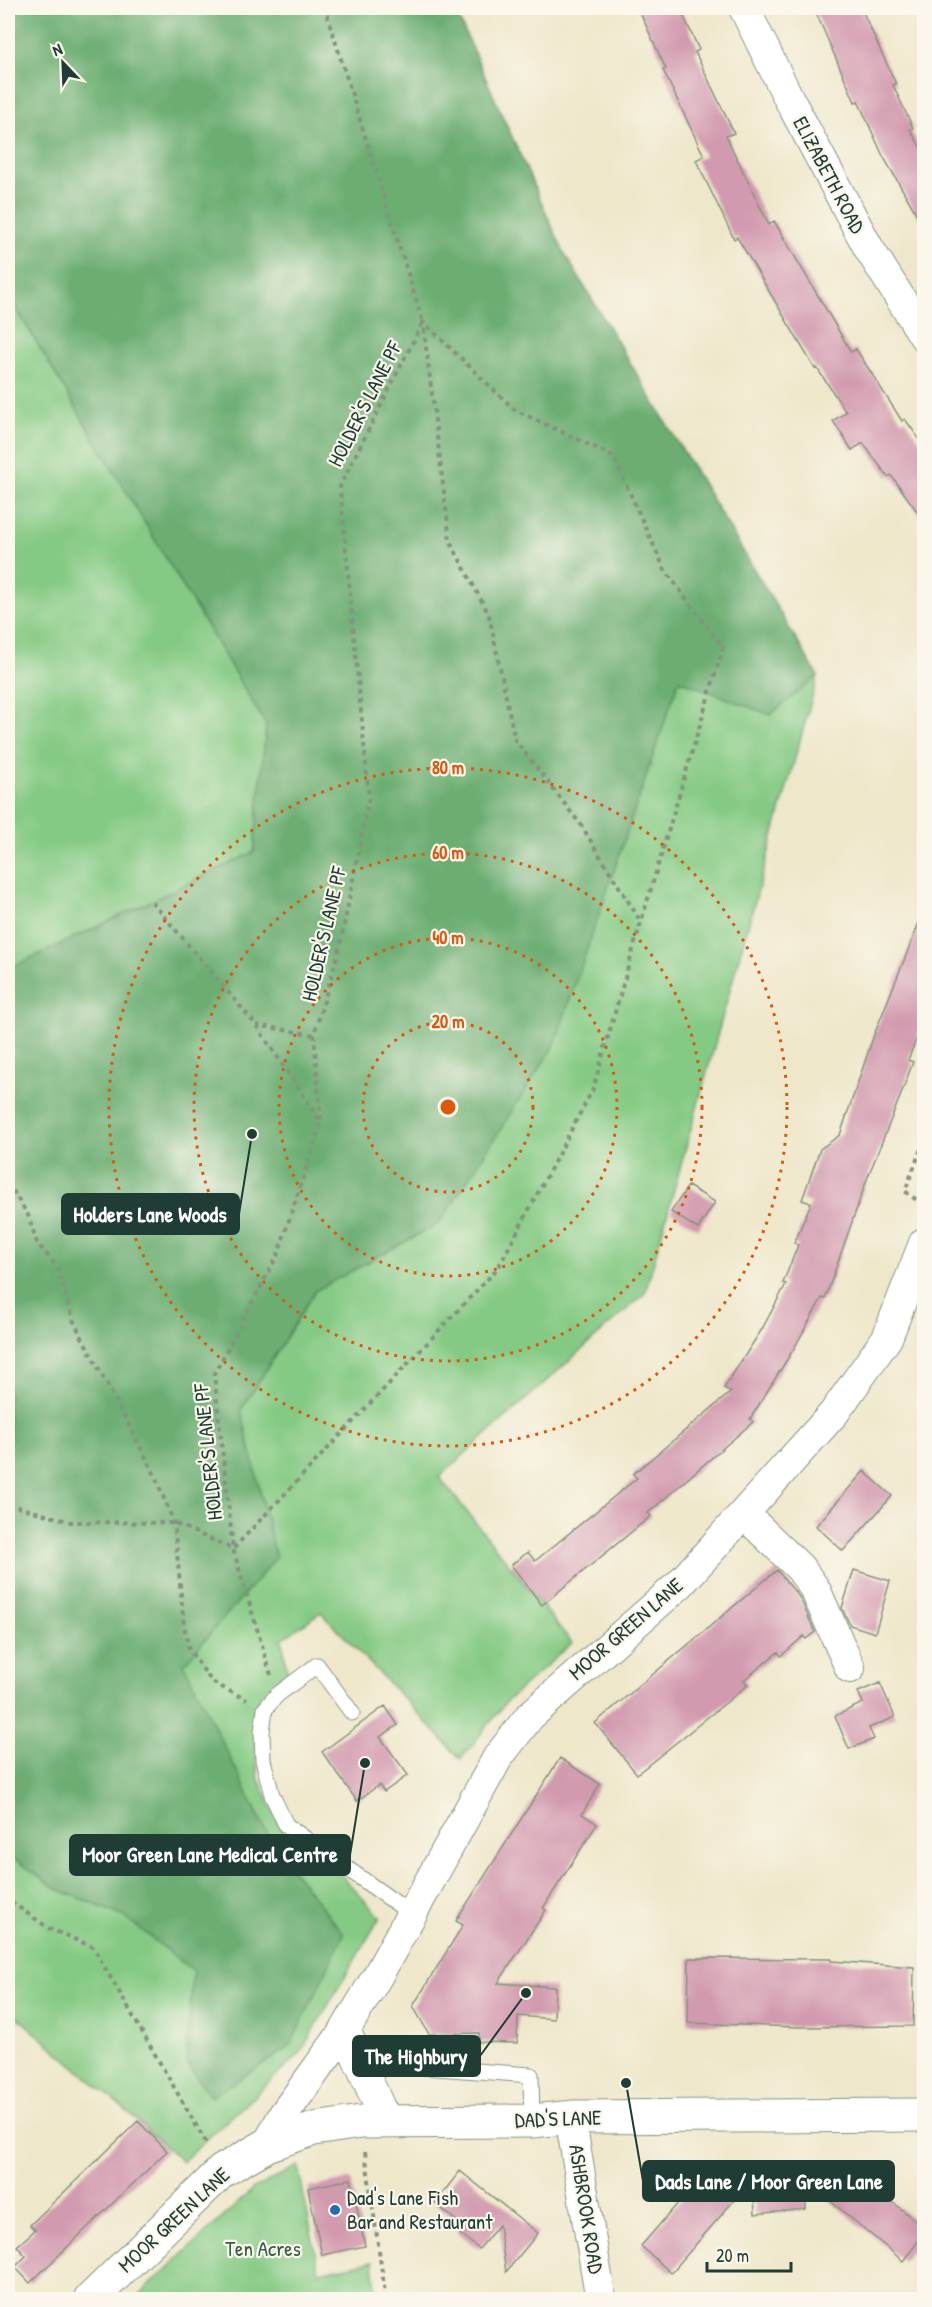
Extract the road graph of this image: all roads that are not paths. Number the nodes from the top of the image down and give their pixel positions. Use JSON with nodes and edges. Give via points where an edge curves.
{"nodes":[{"id":1,"x":744,"y":8,"type":"edge"},
{"id":2,"x":924,"y":336,"type":"edge"},
{"id":3,"x":924,"y":1243,"type":"edge"},
{"id":4,"x":744,"y":1514,"type":"junction"},
{"id":5,"x":850,"y":1668,"type":"dead end"},
{"id":6,"x":352,"y":1713,"type":"dead end"},
{"id":7,"x":410,"y":1913,"type":"junction"},
{"id":8,"x":345,"y":2030,"type":"junction"},
{"id":9,"x":423,"y":2067,"type":"dead end"},
{"id":10,"x":924,"y":2115,"type":"edge"},
{"id":11,"x":574,"y":2117,"type":"junction"},
{"id":12,"x":532,"y":2121,"type":"junction"},
{"id":13,"x":375,"y":2122,"type":"junction"},
{"id":14,"x":267,"y":2145,"type":"junction"},
{"id":15,"x":90,"y":2300,"type":"edge"},
{"id":16,"x":601,"y":2300,"type":"edge"}],
"edges":[{"from":1,"to":2,"type":"street","name":"ELIZABETH ROAD","via":[[868,247]]},
{"from":3,"to":4,"type":"street","name":"MOOR GREEN LANE","via":[[886,1338],[834,1413]]},
{"from":4,"to":5,"type":"street","via":[[800,1568],[815,1589]]},
{"from":4,"to":7,"type":"street","name":"MOOR GREEN LANE","via":[[680,1584],[530,1716],[498,1757]]},
{"from":6,"to":7,"type":"lane","via":[[316,1665],[277,1695],[265,1709],[262,1732],[263,1760],[272,1795],[286,1825]]},
{"from":7,"to":8,"type":"street","name":"MOOR GREEN LANE"},
{"from":8,"to":13,"type":"street","via":[[380,2108]]},
{"from":8,"to":14,"type":"street","name":"MOOR GREEN LANE","via":[[284,2114]]},
{"from":9,"to":12,"type":"lane","via":[[531,2075]]},
{"from":10,"to":11,"type":"street","name":"DAD'S LANE"},
{"from":11,"to":12,"type":"street","name":"DAD'S LANE"},
{"from":11,"to":16,"type":"street","name":"ASHBROOK ROAD","via":[[573,2134]]},
{"from":12,"to":13,"type":"street","name":"DAD'S LANE"},
{"from":13,"to":14,"type":"street","name":"DAD'S LANE","via":[[314,2129]]},
{"from":14,"to":15,"type":"street","name":"MOOR GREEN LANE","via":[[222,2171]]}]}
